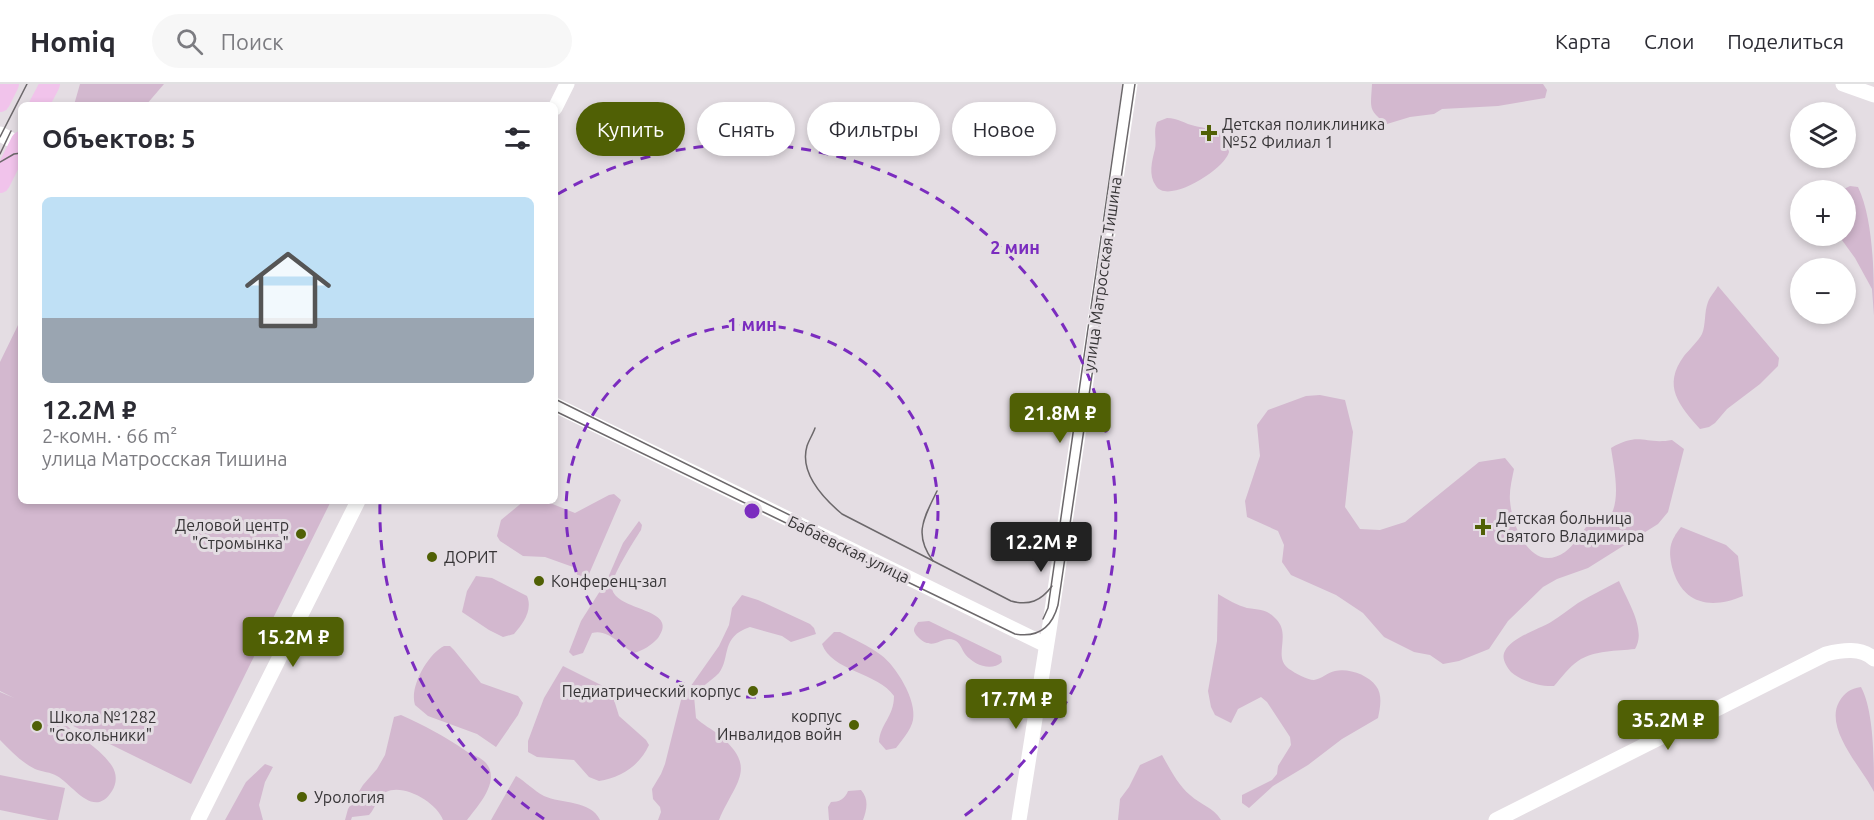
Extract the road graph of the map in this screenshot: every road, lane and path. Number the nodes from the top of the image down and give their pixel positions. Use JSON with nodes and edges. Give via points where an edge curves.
{"nodes":[{"id":1,"x":9,"y":84,"type":"edge"},
{"id":2,"x":50,"y":84,"type":"edge"},
{"id":3,"x":567,"y":84,"type":"edge"},
{"id":4,"x":1130,"y":84,"type":"edge"},
{"id":5,"x":1843,"y":84,"type":"edge"},
{"id":6,"x":1874,"y":95,"type":"edge"},
{"id":7,"x":0,"y":102,"type":"edge"},
{"id":8,"x":41,"y":102,"type":"edge"},
{"id":9,"x":558,"y":102,"type":"edge"},
{"id":10,"x":0,"y":134,"type":"edge"},
{"id":11,"x":18,"y":143,"type":"edge"},
{"id":12,"x":18,"y":148,"type":"edge"},
{"id":13,"x":0,"y":183,"type":"edge"},
{"id":14,"x":558,"y":406,"type":"edge"},
{"id":15,"x":356,"y":504,"type":"edge"},
{"id":16,"x":1046,"y":645,"type":"junction"},
{"id":17,"x":1874,"y":659,"type":"edge"},
{"id":18,"x":198,"y":820,"type":"edge"},
{"id":19,"x":1018,"y":820,"type":"edge"},
{"id":20,"x":1496,"y":820,"type":"edge"}],
"edges":[{"from":1,"to":7,"type":"main road"},
{"from":2,"to":8,"type":"main road"},
{"from":3,"to":9,"type":"street"},
{"from":4,"to":16,"type":"street","name":"улица Матросская Тишина"},
{"from":5,"to":6,"type":"street"},
{"from":10,"to":11,"type":"street"},
{"from":12,"to":13,"type":"main road"},
{"from":14,"to":16,"type":"street","name":"Бабаевская улица"},
{"from":15,"to":18,"type":"street"},
{"from":16,"to":19,"type":"street","name":"улица Матросская Тишина"},
{"from":17,"to":20,"type":"street","via":[[1857,651],[1826,654]]}]}
